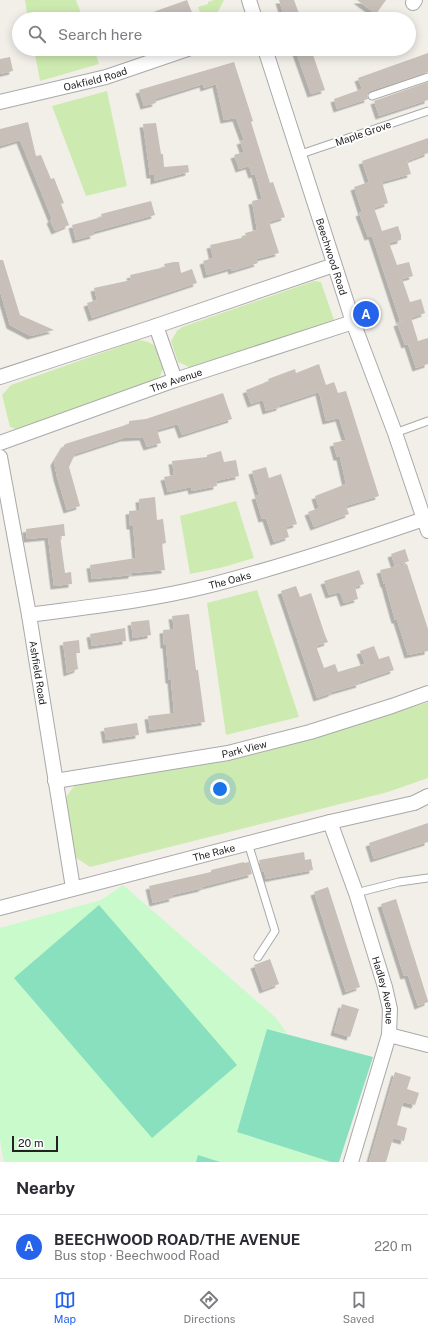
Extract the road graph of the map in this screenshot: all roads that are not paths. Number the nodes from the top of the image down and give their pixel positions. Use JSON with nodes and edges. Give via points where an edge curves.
{"nodes":[{"id":1,"x":248,"y":0,"type":"edge"},
{"id":2,"x":252,"y":12,"type":"edge"},
{"id":3,"x":168,"y":56,"type":"edge"},
{"id":4,"x":267,"y":56,"type":"edge"},
{"id":5,"x":428,"y":77,"type":"edge"},
{"id":6,"x":372,"y":96,"type":"dead end"},
{"id":7,"x":0,"y":102,"type":"edge"},
{"id":8,"x":428,"y":111,"type":"edge"},
{"id":9,"x":298,"y":155,"type":"junction"},
{"id":10,"x":334,"y":265,"type":"junction"},
{"id":11,"x":353,"y":322,"type":"junction"},
{"id":12,"x":156,"y":326,"type":"junction"},
{"id":13,"x":0,"y":377,"type":"edge"},
{"id":14,"x":175,"y":380,"type":"junction"},
{"id":15,"x":428,"y":421,"type":"edge"},
{"id":16,"x":395,"y":433,"type":"junction"},
{"id":17,"x":0,"y":442,"type":"edge"},
{"id":18,"x":0,"y":457,"type":"edge"},
{"id":19,"x":426,"y":525,"type":"edge"},
{"id":20,"x":29,"y":614,"type":"junction"},
{"id":21,"x":428,"y":693,"type":"edge"},
{"id":22,"x":55,"y":781,"type":"junction"},
{"id":23,"x":428,"y":796,"type":"edge"},
{"id":24,"x":330,"y":822,"type":"junction"},
{"id":25,"x":248,"y":843,"type":"junction"},
{"id":26,"x":428,"y":878,"type":"edge"},
{"id":27,"x":73,"y":888,"type":"junction"},
{"id":28,"x":356,"y":893,"type":"junction"},
{"id":29,"x":0,"y":908,"type":"edge"},
{"id":30,"x":258,"y":957,"type":"dead end"},
{"id":31,"x":389,"y":1035,"type":"junction"},
{"id":32,"x":428,"y":1045,"type":"edge"},
{"id":33,"x":351,"y":1162,"type":"edge"}],
"edges":[{"from":1,"to":2,"type":"street"},
{"from":3,"to":7,"type":"street","name":"Oakfield Road","via":[[106,77]]},
{"from":4,"to":9,"type":"street","name":"Beechwood Road"},
{"from":5,"to":6,"type":"lane"},
{"from":8,"to":9,"type":"lane","name":"Maple Grove"},
{"from":9,"to":10,"type":"street","name":"Beechwood Road"},
{"from":10,"to":11,"type":"street","name":"Beechwood Road"},
{"from":10,"to":12,"type":"street"},
{"from":11,"to":14,"type":"street","name":"The Avenue"},
{"from":11,"to":16,"type":"street","name":"Beechwood Road"},
{"from":12,"to":13,"type":"street"},
{"from":12,"to":14,"type":"street"},
{"from":14,"to":17,"type":"street","name":"The Avenue"},
{"from":15,"to":16,"type":"lane"},
{"from":16,"to":19,"type":"street","name":"Beechwood Road"},
{"from":18,"to":20,"type":"street","name":"Ashfield Road"},
{"from":19,"to":20,"type":"street","name":"The Oaks","via":[[202,587],[128,601]]},
{"from":20,"to":22,"type":"street","name":"Ashfield Road"},
{"from":21,"to":22,"type":"street","name":"Park View","via":[[310,732],[228,753]]},
{"from":22,"to":27,"type":"street","name":"Ashfield Road"},
{"from":23,"to":24,"type":"street","name":"The Rake","via":[[414,803]]},
{"from":24,"to":25,"type":"street","name":"The Rake"},
{"from":24,"to":28,"type":"street","name":"Hadley Avenue"},
{"from":25,"to":27,"type":"street","name":"The Rake"},
{"from":25,"to":30,"type":"lane","via":[[275,931]]},
{"from":26,"to":28,"type":"lane"},
{"from":27,"to":29,"type":"street","name":"The Rake"},
{"from":28,"to":31,"type":"street","name":"Hadley Avenue","via":[[385,986],[390,1009]]},
{"from":31,"to":32,"type":"street"},
{"from":31,"to":33,"type":"street","name":"Hadley Avenue"}]}
